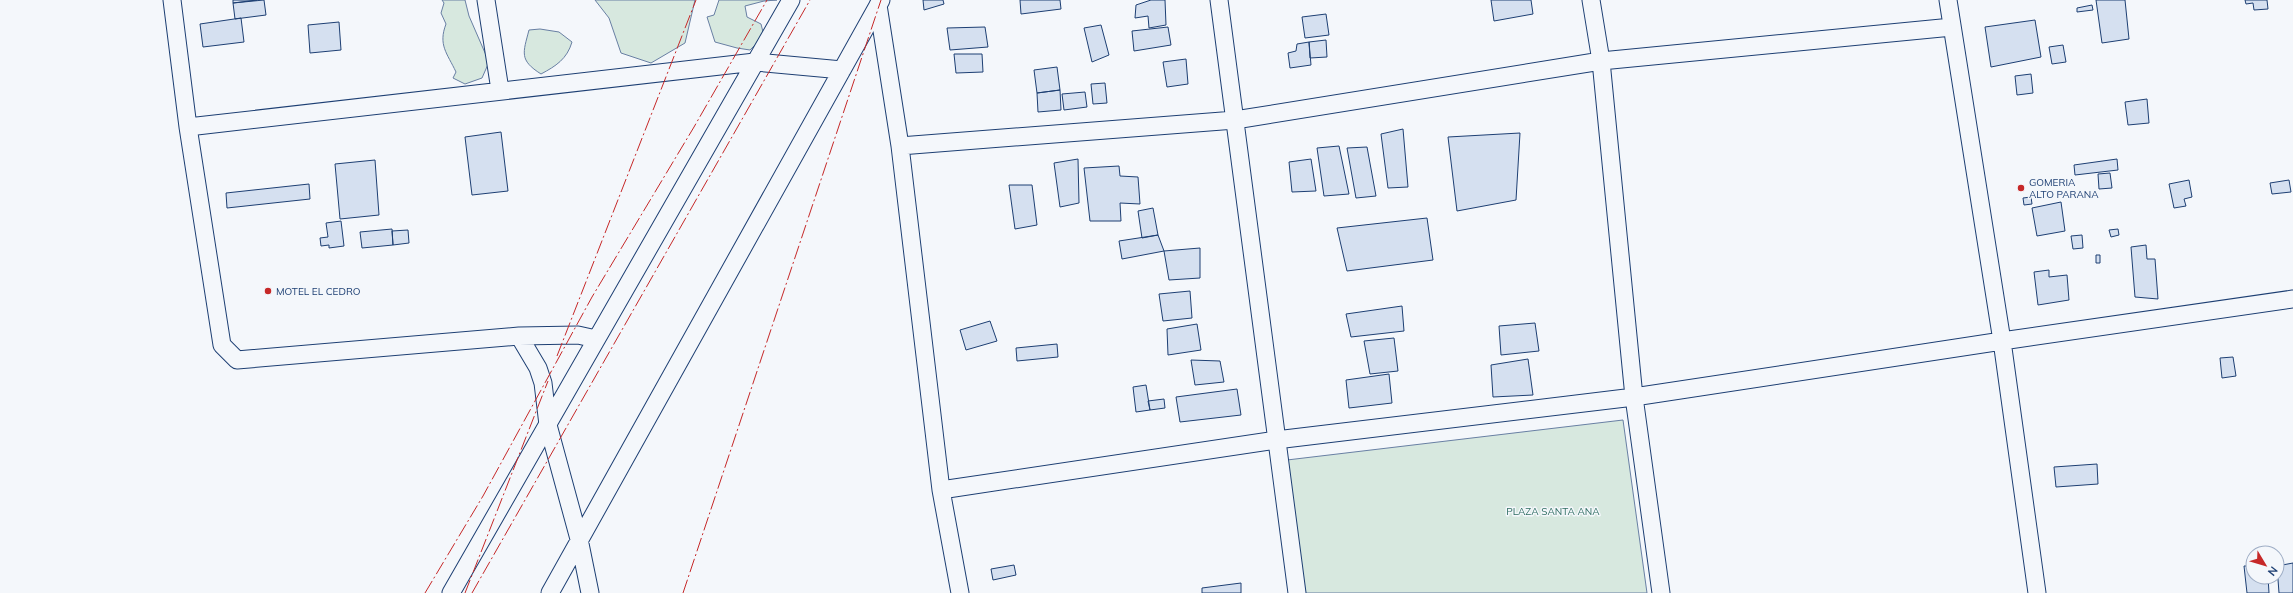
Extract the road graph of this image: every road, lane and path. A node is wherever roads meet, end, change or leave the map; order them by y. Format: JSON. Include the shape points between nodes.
{"nodes":[{"id":1,"x":172,"y":0,"type":"edge"},
{"id":2,"x":486,"y":0,"type":"edge"},
{"id":3,"x":791,"y":0,"type":"edge"},
{"id":4,"x":1219,"y":0,"type":"edge"},
{"id":5,"x":1591,"y":0,"type":"edge"},
{"id":6,"x":1948,"y":0,"type":"edge"},
{"id":7,"x":880,"y":2,"type":"edge"},
{"id":8,"x":1952,"y":27,"type":"junction"},
{"id":9,"x":1601,"y":61,"type":"junction"},
{"id":10,"x":755,"y":62,"type":"junction"},
{"id":11,"x":842,"y":70,"type":"junction"},
{"id":12,"x":500,"y":90,"type":"junction"},
{"id":13,"x":1235,"y":120,"type":"junction"},
{"id":14,"x":188,"y":127,"type":"junction"},
{"id":15,"x":900,"y":146,"type":"junction"},
{"id":16,"x":2293,"y":299,"type":"edge"},
{"id":17,"x":519,"y":336,"type":"junction"},
{"id":18,"x":596,"y":339,"type":"junction"},
{"id":19,"x":2002,"y":341,"type":"junction"},
{"id":20,"x":1634,"y":397,"type":"junction"},
{"id":21,"x":548,"y":425,"type":"junction"},
{"id":22,"x":1276,"y":440,"type":"junction"},
{"id":23,"x":941,"y":490,"type":"junction"},
{"id":24,"x":579,"y":539,"type":"junction"},
{"id":25,"x":451,"y":593,"type":"edge"},
{"id":26,"x":550,"y":593,"type":"edge"},
{"id":27,"x":590,"y":593,"type":"edge"},
{"id":28,"x":960,"y":593,"type":"edge"},
{"id":29,"x":1297,"y":593,"type":"edge"},
{"id":30,"x":1661,"y":593,"type":"edge"},
{"id":31,"x":2037,"y":593,"type":"edge"}],
"edges":[{"from":1,"to":14,"type":"street"},
{"from":2,"to":12,"type":"street"},
{"from":3,"to":10,"type":"street"},
{"from":4,"to":13,"type":"street"},
{"from":5,"to":9,"type":"street"},
{"from":6,"to":8,"type":"street"},
{"from":7,"to":11,"type":"street"},
{"from":7,"to":15,"type":"street"},
{"from":8,"to":9,"type":"street"},
{"from":8,"to":19,"type":"street"},
{"from":9,"to":13,"type":"street"},
{"from":9,"to":20,"type":"street"},
{"from":10,"to":11,"type":"street"},
{"from":10,"to":12,"type":"street"},
{"from":10,"to":18,"type":"street"},
{"from":11,"to":24,"type":"street"},
{"from":12,"to":14,"type":"street"},
{"from":13,"to":15,"type":"street"},
{"from":13,"to":22,"type":"street"},
{"from":14,"to":17,"type":"street","via":[[222,345],[237,360]]},
{"from":15,"to":23,"type":"street"},
{"from":16,"to":19,"type":"street"},
{"from":17,"to":18,"type":"street","via":[[578,335]]},
{"from":17,"to":21,"type":"street","via":[[543,383]]},
{"from":18,"to":21,"type":"street"},
{"from":19,"to":20,"type":"street"},
{"from":19,"to":31,"type":"street"},
{"from":20,"to":22,"type":"street"},
{"from":20,"to":30,"type":"street"},
{"from":21,"to":24,"type":"street"},
{"from":21,"to":25,"type":"street"},
{"from":22,"to":23,"type":"street"},
{"from":22,"to":29,"type":"street"},
{"from":23,"to":28,"type":"street"},
{"from":24,"to":26,"type":"street"},
{"from":24,"to":27,"type":"street"}]}
